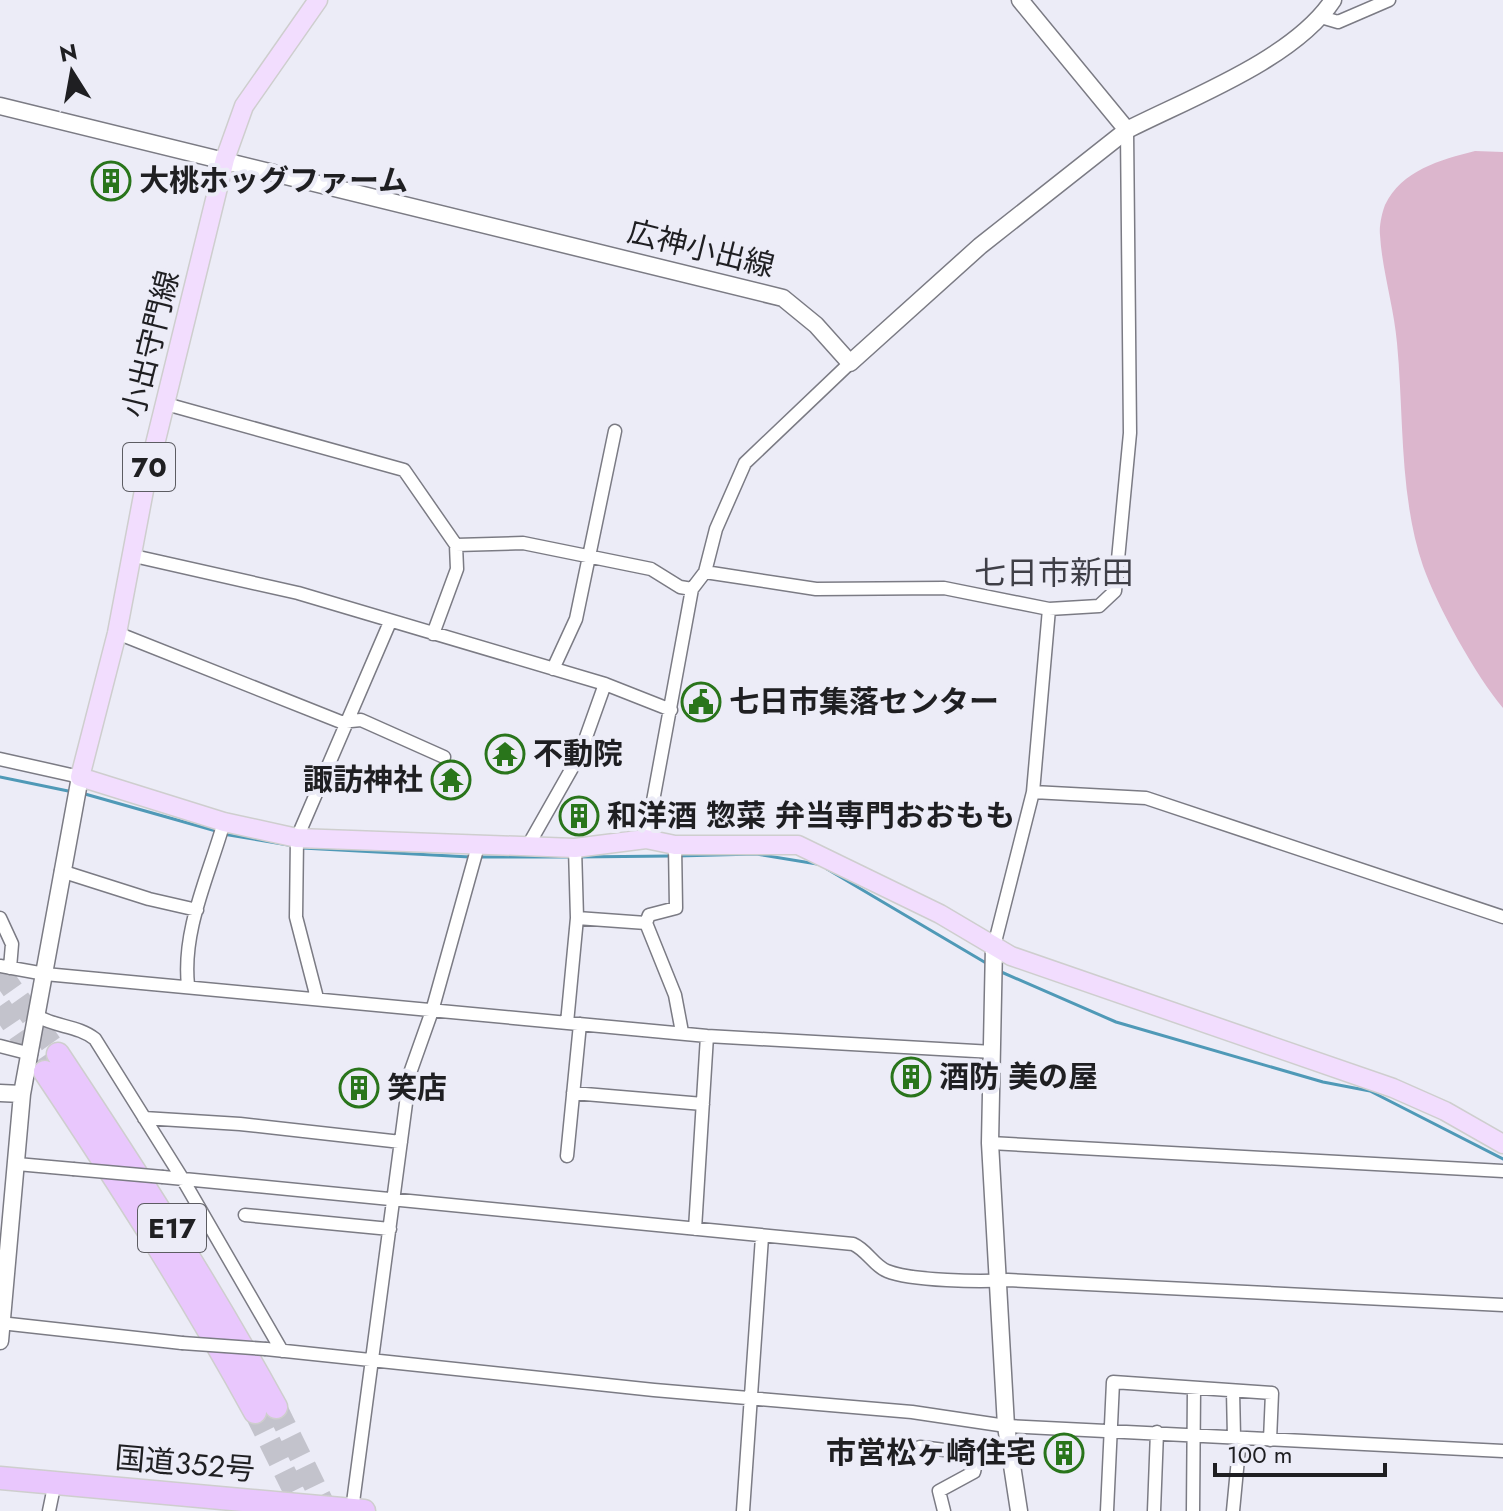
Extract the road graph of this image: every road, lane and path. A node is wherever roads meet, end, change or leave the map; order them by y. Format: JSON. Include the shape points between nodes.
{"nodes":[{"id":1,"x":318,"y":0,"type":"edge"},
{"id":2,"x":1020,"y":0,"type":"edge"},
{"id":3,"x":1333,"y":0,"type":"edge"},
{"id":4,"x":1389,"y":0,"type":"edge"},
{"id":5,"x":1321,"y":17,"type":"junction"},
{"id":6,"x":0,"y":106,"type":"edge"},
{"id":7,"x":1127,"y":130,"type":"junction"},
{"id":8,"x":225,"y":159,"type":"junction"},
{"id":9,"x":850,"y":363,"type":"junction"},
{"id":10,"x":166,"y":404,"type":"junction"},
{"id":11,"x":615,"y":431,"type":"dead end"},
{"id":12,"x":456,"y":545,"type":"junction"},
{"id":13,"x":134,"y":556,"type":"junction"},
{"id":14,"x":591,"y":559,"type":"junction"},
{"id":15,"x":705,"y":572,"type":"junction"},
{"id":16,"x":692,"y":589,"type":"junction"},
{"id":17,"x":1049,"y":609,"type":"junction"},
{"id":18,"x":390,"y":622,"type":"junction"},
{"id":19,"x":117,"y":633,"type":"junction"},
{"id":20,"x":433,"y":634,"type":"junction"},
{"id":21,"x":553,"y":669,"type":"junction"},
{"id":22,"x":605,"y":684,"type":"junction"},
{"id":23,"x":671,"y":710,"type":"junction"},
{"id":24,"x":349,"y":720,"type":"junction"},
{"id":25,"x":444,"y":757,"type":"dead end"},
{"id":26,"x":0,"y":759,"type":"edge"},
{"id":27,"x":80,"y":777,"type":"junction"},
{"id":28,"x":1033,"y":792,"type":"junction"},
{"id":29,"x":224,"y":822,"type":"junction"},
{"id":30,"x":297,"y":838,"type":"junction"},
{"id":31,"x":646,"y":839,"type":"junction"},
{"id":32,"x":529,"y":844,"type":"junction"},
{"id":33,"x":675,"y":845,"type":"junction"},
{"id":34,"x":478,"y":846,"type":"junction"},
{"id":35,"x":575,"y":848,"type":"junction"},
{"id":36,"x":61,"y":871,"type":"junction"},
{"id":37,"x":197,"y":910,"type":"junction"},
{"id":38,"x":1503,"y":917,"type":"edge"},
{"id":39,"x":0,"y":918,"type":"edge"},
{"id":40,"x":577,"y":918,"type":"junction"},
{"id":41,"x":646,"y":923,"type":"junction"},
{"id":42,"x":994,"y":946,"type":"junction"},
{"id":43,"x":5,"y":967,"type":"edge"},
{"id":44,"x":45,"y":974,"type":"junction"},
{"id":45,"x":188,"y":985,"type":"junction"},
{"id":46,"x":317,"y":998,"type":"junction"},
{"id":47,"x":432,"y":1011,"type":"junction"},
{"id":48,"x":39,"y":1017,"type":"junction"},
{"id":49,"x":574,"y":1024,"type":"junction"},
{"id":50,"x":682,"y":1032,"type":"junction"},
{"id":51,"x":707,"y":1036,"type":"junction"},
{"id":52,"x":0,"y":1046,"type":"edge"},
{"id":53,"x":993,"y":1052,"type":"junction"},
{"id":54,"x":31,"y":1054,"type":"junction"},
{"id":55,"x":52,"y":1063,"type":"tunnel mouth"},
{"id":56,"x":0,"y":1093,"type":"edge"},
{"id":57,"x":573,"y":1093,"type":"junction"},
{"id":58,"x":22,"y":1094,"type":"junction"},
{"id":59,"x":703,"y":1104,"type":"junction"},
{"id":60,"x":144,"y":1118,"type":"junction"},
{"id":61,"x":401,"y":1142,"type":"junction"},
{"id":62,"x":990,"y":1143,"type":"junction"},
{"id":63,"x":1503,"y":1144,"type":"edge"},
{"id":64,"x":567,"y":1156,"type":"dead end"},
{"id":65,"x":17,"y":1164,"type":"junction"},
{"id":66,"x":1503,"y":1171,"type":"edge"},
{"id":67,"x":182,"y":1178,"type":"junction"},
{"id":68,"x":395,"y":1200,"type":"junction"},
{"id":69,"x":245,"y":1215,"type":"dead end"},
{"id":70,"x":390,"y":1229,"type":"junction"},
{"id":71,"x":695,"y":1229,"type":"junction"},
{"id":72,"x":762,"y":1237,"type":"junction"},
{"id":73,"x":999,"y":1281,"type":"junction"},
{"id":74,"x":1503,"y":1305,"type":"edge"},
{"id":75,"x":1,"y":1323,"type":"edge"},
{"id":76,"x":0,"y":1341,"type":"edge"},
{"id":77,"x":282,"y":1351,"type":"junction"},
{"id":78,"x":370,"y":1362,"type":"junction"},
{"id":79,"x":1194,"y":1388,"type":"junction"},
{"id":80,"x":1233,"y":1391,"type":"junction"},
{"id":81,"x":750,"y":1399,"type":"junction"},
{"id":82,"x":265,"y":1410,"type":"tunnel mouth"},
{"id":83,"x":1006,"y":1426,"type":"junction"},
{"id":84,"x":1109,"y":1429,"type":"junction"},
{"id":85,"x":1157,"y":1432,"type":"junction"},
{"id":86,"x":1193,"y":1435,"type":"junction"},
{"id":87,"x":1237,"y":1437,"type":"junction"},
{"id":88,"x":1270,"y":1440,"type":"junction"},
{"id":89,"x":1010,"y":1446,"type":"junction"},
{"id":90,"x":920,"y":1447,"type":"dead end"},
{"id":91,"x":1503,"y":1451,"type":"edge"},
{"id":92,"x":978,"y":1454,"type":"junction"},
{"id":93,"x":0,"y":1478,"type":"edge"},
{"id":94,"x":55,"y":1482,"type":"junction"},
{"id":95,"x":299,"y":1508,"type":"edge"},
{"id":96,"x":358,"y":1510,"type":"edge"},
{"id":97,"x":49,"y":1511,"type":"edge"},
{"id":98,"x":743,"y":1511,"type":"edge"},
{"id":99,"x":944,"y":1511,"type":"edge"},
{"id":100,"x":1019,"y":1511,"type":"edge"},
{"id":101,"x":1107,"y":1511,"type":"edge"},
{"id":102,"x":1154,"y":1511,"type":"edge"},
{"id":103,"x":1193,"y":1511,"type":"edge"},
{"id":104,"x":1233,"y":1511,"type":"edge"}],
"edges":[{"from":1,"to":8,"type":"main road","number":"70","via":[[250,96]]},
{"from":2,"to":7,"type":"main road"},
{"from":3,"to":5,"type":"main road"},
{"from":4,"to":5,"type":"street","via":[[1338,22]]},
{"from":5,"to":7,"type":"main road","via":[[1282,50]]},
{"from":6,"to":8,"type":"main road","name":"広神小出線"},
{"from":7,"to":9,"type":"main road","via":[[980,246]]},
{"from":7,"to":17,"type":"street","via":[[1130,433],[1120,569],[1115,591],[1099,606]]},
{"from":8,"to":9,"type":"main road","name":"広神小出線","via":[[783,298]]},
{"from":8,"to":10,"type":"main road","name":"小出守門線","number":"70"},
{"from":9,"to":15,"type":"street","via":[[745,463],[716,529]]},
{"from":10,"to":12,"type":"street","via":[[404,470]]},
{"from":10,"to":13,"type":"main road","name":"小出守門線","number":"70"},
{"from":11,"to":14,"type":"street"},
{"from":12,"to":14,"type":"street","via":[[523,543]]},
{"from":12,"to":20,"type":"street","via":[[457,569]]},
{"from":13,"to":18,"type":"street","via":[[298,593]]},
{"from":13,"to":19,"type":"main road","name":"小出守門線","number":"70"},
{"from":14,"to":16,"type":"street","via":[[651,569]]},
{"from":14,"to":21,"type":"street","via":[[576,619]]},
{"from":15,"to":16,"type":"street"},
{"from":15,"to":17,"type":"street","via":[[816,589],[944,588]]},
{"from":16,"to":23,"type":"street"},
{"from":17,"to":28,"type":"street"},
{"from":18,"to":20,"type":"street"},
{"from":18,"to":24,"type":"street"},
{"from":19,"to":24,"type":"street","via":[[341,722]]},
{"from":19,"to":27,"type":"main road","name":"小出守門線","number":"70"},
{"from":20,"to":21,"type":"street"},
{"from":21,"to":22,"type":"street"},
{"from":22,"to":23,"type":"street"},
{"from":22,"to":32,"type":"street","via":[[580,754]]},
{"from":23,"to":31,"type":"street"},
{"from":24,"to":25,"type":"street","via":[[361,720]]},
{"from":24,"to":30,"type":"street"},
{"from":26,"to":27,"type":"street"},
{"from":27,"to":29,"type":"main road"},
{"from":27,"to":36,"type":"main road"},
{"from":28,"to":38,"type":"street","via":[[1146,798]]},
{"from":28,"to":42,"type":"street"},
{"from":29,"to":30,"type":"main road"},
{"from":29,"to":37,"type":"street"},
{"from":30,"to":34,"type":"main road"},
{"from":30,"to":46,"type":"street","via":[[296,917]]},
{"from":31,"to":33,"type":"main road"},
{"from":31,"to":35,"type":"main road"},
{"from":32,"to":34,"type":"main road"},
{"from":32,"to":35,"type":"main road"},
{"from":33,"to":41,"type":"street","via":[[676,908],[649,915]]},
{"from":33,"to":42,"type":"main road","via":[[798,845]]},
{"from":34,"to":47,"type":"street"},
{"from":35,"to":40,"type":"street"},
{"from":36,"to":37,"type":"street"},
{"from":36,"to":44,"type":"main road"},
{"from":37,"to":45,"type":"street","via":[[185,958]]},
{"from":39,"to":43,"type":"street","via":[[12,944]]},
{"from":40,"to":41,"type":"street"},
{"from":40,"to":49,"type":"street"},
{"from":41,"to":50,"type":"street","via":[[675,995]]},
{"from":42,"to":53,"type":"main road"},
{"from":42,"to":63,"type":"main road","via":[[1393,1088]]},
{"from":43,"to":44,"type":"street"},
{"from":44,"to":45,"type":"street"},
{"from":44,"to":48,"type":"main road"},
{"from":45,"to":46,"type":"street"},
{"from":46,"to":47,"type":"street"},
{"from":47,"to":49,"type":"street"},
{"from":47,"to":61,"type":"street","via":[[410,1073]]},
{"from":48,"to":54,"type":"main road"},
{"from":48,"to":60,"type":"street","via":[[95,1039]]},
{"from":49,"to":50,"type":"street"},
{"from":49,"to":57,"type":"street"},
{"from":50,"to":51,"type":"street"},
{"from":51,"to":53,"type":"street"},
{"from":51,"to":59,"type":"street"},
{"from":52,"to":54,"type":"street"},
{"from":53,"to":62,"type":"main road"},
{"from":54,"to":58,"type":"main road"},
{"from":55,"to":82,"type":"highway","number":"E17","via":[[164,1215]]},
{"from":56,"to":58,"type":"main road"},
{"from":57,"to":59,"type":"street"},
{"from":57,"to":64,"type":"street"},
{"from":58,"to":65,"type":"main road"},
{"from":59,"to":71,"type":"street"},
{"from":60,"to":61,"type":"street"},
{"from":60,"to":67,"type":"street"},
{"from":61,"to":68,"type":"street"},
{"from":62,"to":66,"type":"street"},
{"from":62,"to":73,"type":"main road"},
{"from":65,"to":67,"type":"street","bridge":true},
{"from":65,"to":75,"type":"main road"},
{"from":67,"to":68,"type":"street"},
{"from":67,"to":77,"type":"street"},
{"from":68,"to":70,"type":"street"},
{"from":68,"to":71,"type":"street"},
{"from":69,"to":70,"type":"street"},
{"from":70,"to":78,"type":"street"},
{"from":71,"to":72,"type":"street"},
{"from":72,"to":73,"type":"street","via":[[853,1244],[888,1272]]},
{"from":72,"to":81,"type":"street"},
{"from":73,"to":74,"type":"street"},
{"from":73,"to":83,"type":"main road"},
{"from":75,"to":76,"type":"main road"},
{"from":75,"to":77,"type":"street","bridge":true},
{"from":77,"to":78,"type":"street"},
{"from":78,"to":81,"type":"street"},
{"from":78,"to":96,"type":"street"},
{"from":79,"to":80,"type":"street"},
{"from":79,"to":84,"type":"street","via":[[1113,1382]]},
{"from":79,"to":86,"type":"street"},
{"from":80,"to":87,"type":"street"},
{"from":80,"to":88,"type":"street","via":[[1272,1393]]},
{"from":81,"to":83,"type":"street","via":[[912,1412]]},
{"from":81,"to":98,"type":"street"},
{"from":83,"to":84,"type":"street"},
{"from":83,"to":89,"type":"main road"},
{"from":84,"to":85,"type":"street"},
{"from":84,"to":101,"type":"street"},
{"from":85,"to":86,"type":"street"},
{"from":85,"to":102,"type":"street"},
{"from":86,"to":87,"type":"street"},
{"from":86,"to":103,"type":"street"},
{"from":87,"to":88,"type":"street"},
{"from":87,"to":104,"type":"street"},
{"from":88,"to":91,"type":"street"},
{"from":89,"to":92,"type":"street"},
{"from":89,"to":100,"type":"main road"},
{"from":90,"to":92,"type":"street"},
{"from":92,"to":99,"type":"street","via":[[974,1472],[939,1491]]},
{"from":93,"to":94,"type":"highway","name":"国道352号"},
{"from":94,"to":95,"type":"highway","name":"国道352号"},
{"from":94,"to":97,"type":"street"},
{"from":95,"to":96,"type":"highway","name":"国道352号"}]}
